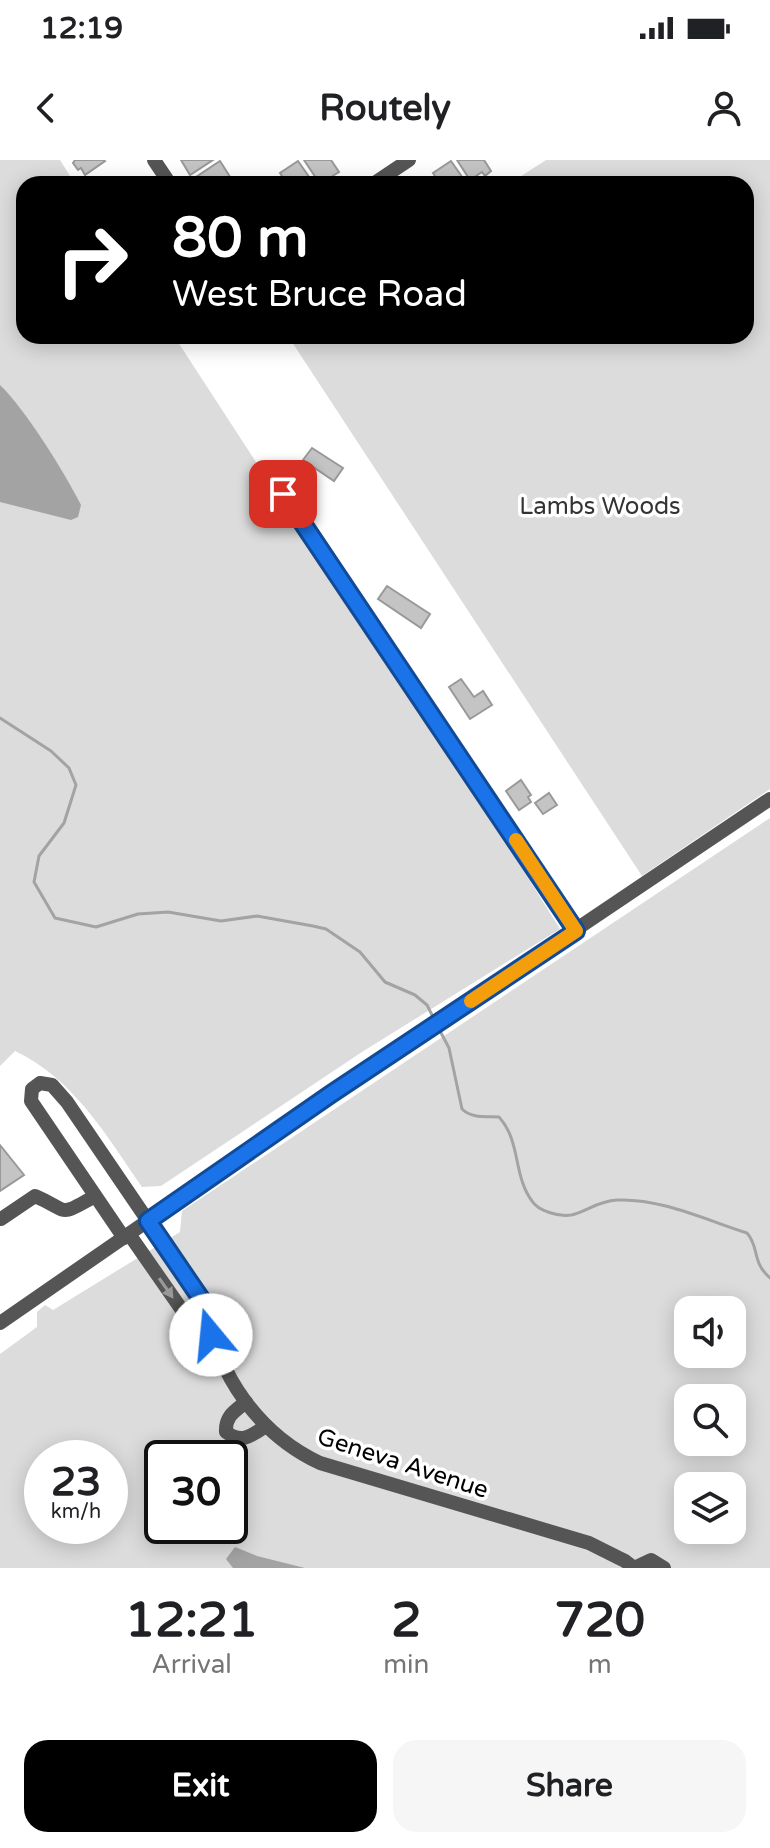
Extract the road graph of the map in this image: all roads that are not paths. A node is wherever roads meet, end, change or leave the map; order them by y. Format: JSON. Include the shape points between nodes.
{"nodes":[{"id":1,"x":408,"y":160,"type":"edge"},
{"id":2,"x":385,"y":176,"type":"edge"},
{"id":3,"x":283,"y":494,"type":"dead end"},
{"id":4,"x":770,"y":799,"type":"edge"},
{"id":5,"x":576,"y":931,"type":"junction"},
{"id":6,"x":82,"y":1123,"type":"junction"},
{"id":7,"x":58,"y":1140,"type":"junction"},
{"id":8,"x":95,"y":1196,"type":"junction"},
{"id":9,"x":1,"y":1219,"type":"edge"},
{"id":10,"x":148,"y":1221,"type":"junction"},
{"id":11,"x":126,"y":1236,"type":"junction"},
{"id":12,"x":0,"y":1323,"type":"edge"},
{"id":13,"x":211,"y":1335,"type":"junction"},
{"id":14,"x":246,"y":1402,"type":"junction"},
{"id":15,"x":266,"y":1426,"type":"junction"},
{"id":16,"x":634,"y":1568,"type":"edge"},
{"id":17,"x":664,"y":1568,"type":"edge"}],
"edges":[{"from":1,"to":2,"type":"street"},
{"from":3,"to":5,"type":"street"},
{"from":4,"to":5,"type":"street"},
{"from":5,"to":10,"type":"street"},
{"from":6,"to":7,"type":"street"},
{"from":6,"to":7,"type":"street","name":"Geneva Avenue","via":[[52,1085],[40,1083],[32,1089],[31,1101]]},
{"from":6,"to":10,"type":"street","name":"Geneva Avenue"},
{"from":7,"to":8,"type":"street","name":"Geneva Avenue"},
{"from":8,"to":9,"type":"street","via":[[68,1211],[35,1196]]},
{"from":8,"to":11,"type":"street","name":"Geneva Avenue"},
{"from":10,"to":11,"type":"street"},
{"from":10,"to":13,"type":"street","name":"Geneva Avenue","via":[[208,1309]]},
{"from":11,"to":12,"type":"street"},
{"from":11,"to":13,"type":"street","name":"Geneva Avenue","one_way":true,"via":[[191,1323]]},
{"from":13,"to":14,"type":"street","name":"Geneva Avenue"},
{"from":14,"to":15,"type":"street","name":"Geneva Avenue"},
{"from":14,"to":15,"type":"street","via":[[230,1414],[226,1432],[246,1439]]},
{"from":15,"to":16,"type":"street","name":"Geneva Avenue","via":[[320,1463],[589,1543]]},
{"from":16,"to":17,"type":"street","via":[[651,1560]]}]}
